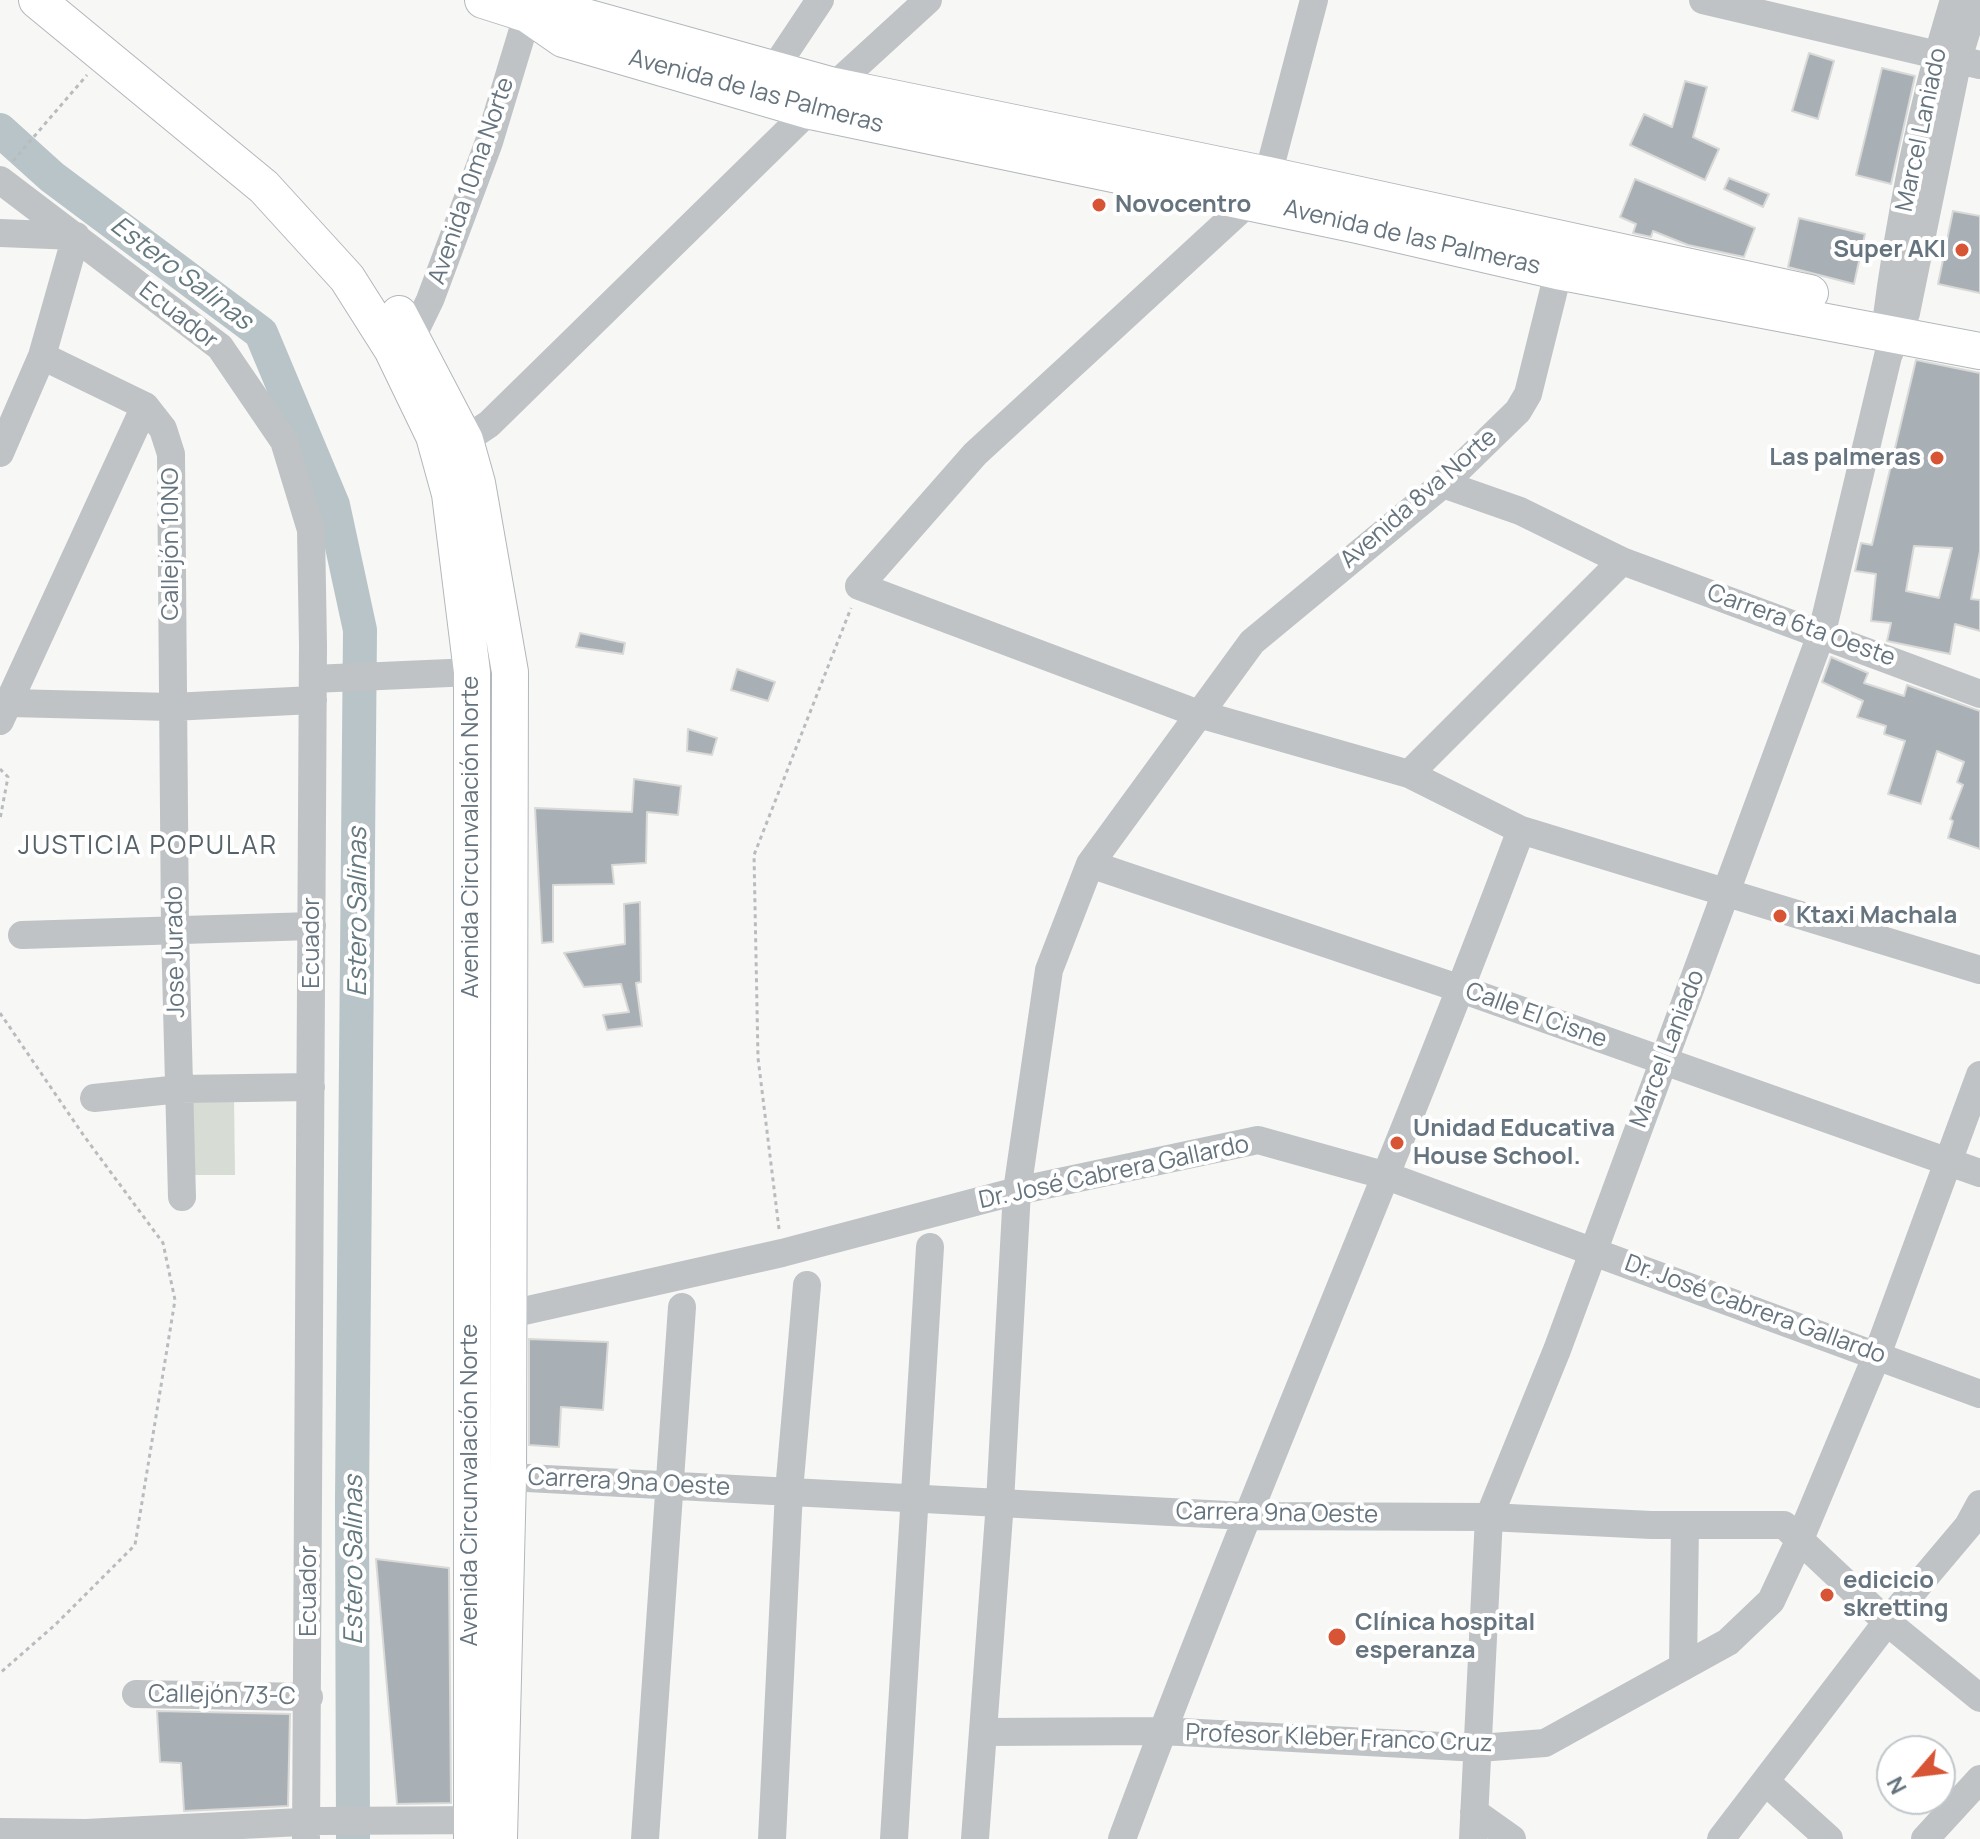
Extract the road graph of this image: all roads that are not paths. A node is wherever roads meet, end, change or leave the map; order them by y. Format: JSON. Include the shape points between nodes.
{"nodes":[{"id":1,"x":37,"y":0,"type":"edge"},
{"id":2,"x":73,"y":0,"type":"edge"},
{"id":3,"x":483,"y":0,"type":"edge"},
{"id":4,"x":820,"y":0,"type":"edge"},
{"id":5,"x":928,"y":0,"type":"edge"},
{"id":6,"x":1314,"y":0,"type":"edge"},
{"id":7,"x":1703,"y":0,"type":"edge"},
{"id":8,"x":1954,"y":0,"type":"edge"},
{"id":9,"x":1976,"y":0,"type":"edge"},
{"id":10,"x":529,"y":7,"type":"edge"},
{"id":11,"x":1958,"y":60,"type":"edge"},
{"id":12,"x":774,"y":69,"type":"junction"},
{"id":13,"x":822,"y":99,"type":"junction"},
{"id":14,"x":184,"y":104,"type":"junction"},
{"id":15,"x":3,"y":175,"type":"edge"},
{"id":16,"x":1259,"y":189,"type":"junction"},
{"id":17,"x":0,"y":233,"type":"edge"},
{"id":18,"x":76,"y":236,"type":"junction"},
{"id":19,"x":1562,"y":256,"type":"junction"},
{"id":20,"x":1980,"y":328,"type":"edge"},
{"id":21,"x":1893,"y":329,"type":"junction"},
{"id":22,"x":402,"y":342,"type":"junction"},
{"id":23,"x":1980,"y":351,"type":"edge"},
{"id":24,"x":42,"y":356,"type":"junction"},
{"id":25,"x":10,"y":402,"type":"edge"},
{"id":26,"x":145,"y":406,"type":"junction"},
{"id":27,"x":465,"y":440,"type":"junction"},
{"id":28,"x":0,"y":453,"type":"edge"},
{"id":29,"x":1443,"y":484,"type":"junction"},
{"id":30,"x":1622,"y":561,"type":"junction"},
{"id":31,"x":1822,"y":632,"type":"junction"},
{"id":32,"x":472,"y":672,"type":"junction"},
{"id":33,"x":318,"y":686,"type":"junction"},
{"id":34,"x":1980,"y":694,"type":"edge"},
{"id":35,"x":172,"y":707,"type":"junction"},
{"id":36,"x":5,"y":712,"type":"edge"},
{"id":37,"x":1199,"y":714,"type":"junction"},
{"id":38,"x":1409,"y":774,"type":"junction"},
{"id":39,"x":1521,"y":830,"type":"junction"},
{"id":40,"x":1090,"y":864,"type":"junction"},
{"id":41,"x":1726,"y":891,"type":"junction"},
{"id":42,"x":312,"y":926,"type":"junction"},
{"id":43,"x":175,"y":932,"type":"junction"},
{"id":44,"x":22,"y":935,"type":"dead end"},
{"id":45,"x":1980,"y":970,"type":"edge"},
{"id":46,"x":1461,"y":989,"type":"junction"},
{"id":47,"x":1662,"y":1062,"type":"junction"},
{"id":48,"x":1980,"y":1075,"type":"edge"},
{"id":49,"x":311,"y":1087,"type":"junction"},
{"id":50,"x":180,"y":1089,"type":"junction"},
{"id":51,"x":94,"y":1098,"type":"dead end"},
{"id":52,"x":1950,"y":1162,"type":"junction"},
{"id":53,"x":1980,"y":1173,"type":"edge"},
{"id":54,"x":1387,"y":1176,"type":"junction"},
{"id":55,"x":1017,"y":1191,"type":"junction"},
{"id":56,"x":182,"y":1197,"type":"dead end"},
{"id":57,"x":930,"y":1247,"type":"dead end"},
{"id":58,"x":1594,"y":1250,"type":"junction"},
{"id":59,"x":470,"y":1263,"type":"junction"},
{"id":60,"x":507,"y":1265,"type":"junction"},
{"id":61,"x":807,"y":1285,"type":"dead end"},
{"id":62,"x":682,"y":1307,"type":"dead end"},
{"id":63,"x":506,"y":1315,"type":"junction"},
{"id":64,"x":1877,"y":1355,"type":"junction"},
{"id":65,"x":1980,"y":1394,"type":"edge"},
{"id":66,"x":508,"y":1477,"type":"junction"},
{"id":67,"x":669,"y":1485,"type":"junction"},
{"id":68,"x":789,"y":1491,"type":"junction"},
{"id":69,"x":915,"y":1498,"type":"junction"},
{"id":70,"x":1000,"y":1502,"type":"junction"},
{"id":71,"x":1980,"y":1504,"type":"edge"},
{"id":72,"x":1246,"y":1516,"type":"junction"},
{"id":73,"x":1489,"y":1517,"type":"junction"},
{"id":74,"x":1685,"y":1525,"type":"junction"},
{"id":75,"x":1800,"y":1539,"type":"junction"},
{"id":76,"x":1887,"y":1622,"type":"junction"},
{"id":77,"x":1683,"y":1667,"type":"junction"},
{"id":78,"x":136,"y":1694,"type":"dead end"},
{"id":79,"x":309,"y":1697,"type":"junction"},
{"id":80,"x":1980,"y":1698,"type":"edge"},
{"id":81,"x":1162,"y":1731,"type":"junction"},
{"id":82,"x":985,"y":1732,"type":"junction"},
{"id":83,"x":1479,"y":1748,"type":"junction"},
{"id":84,"x":1980,"y":1779,"type":"edge"},
{"id":85,"x":1766,"y":1782,"type":"junction"},
{"id":86,"x":1473,"y":1826,"type":"edge"},
{"id":87,"x":311,"y":1827,"type":"edge"},
{"id":88,"x":485,"y":1830,"type":"edge"},
{"id":89,"x":0,"y":1832,"type":"edge"},
{"id":90,"x":86,"y":1836,"type":"edge"},
{"id":91,"x":645,"y":1839,"type":"edge"},
{"id":92,"x":772,"y":1839,"type":"edge"},
{"id":93,"x":894,"y":1839,"type":"edge"},
{"id":94,"x":975,"y":1839,"type":"edge"},
{"id":95,"x":1122,"y":1839,"type":"edge"},
{"id":96,"x":1512,"y":1839,"type":"edge"},
{"id":97,"x":1721,"y":1839,"type":"edge"},
{"id":98,"x":1829,"y":1839,"type":"edge"},
{"id":99,"x":1925,"y":1839,"type":"edge"}],
"edges":[{"from":1,"to":14,"type":"main road","name":"Avenida Circunvalación Norte","via":[[105,54]]},
{"from":2,"to":14,"type":"main road","name":"Avenida Circunvalación Norte"},
{"from":3,"to":10,"type":"main road","name":"Avenida de las Palmeras"},
{"from":4,"to":12,"type":"street"},
{"from":5,"to":13,"type":"street"},
{"from":6,"to":16,"type":"street"},
{"from":7,"to":11,"type":"street"},
{"from":8,"to":11,"type":"street","name":"Marcel Laniado"},
{"from":9,"to":11,"type":"street","name":"Marcel Laniado"},
{"from":10,"to":12,"type":"main road","name":"Avenida de las Palmeras","via":[[571,13]]},
{"from":10,"to":13,"type":"main road","name":"Avenida de las Palmeras","via":[[563,39]]},
{"from":10,"to":22,"type":"street","name":"Avenida 10ma Norte","via":[[489,142],[430,300]]},
{"from":11,"to":21,"type":"street","name":"Marcel Laniado"},
{"from":12,"to":13,"type":"main road","name":"Avenida de las Palmeras"},
{"from":13,"to":16,"type":"main road","name":"Avenida de las Palmeras"},
{"from":13,"to":27,"type":"street","via":[[489,424]]},
{"from":14,"to":22,"type":"main road","name":"Avenida Circunvalación Norte","via":[[275,164],[360,256]]},
{"from":15,"to":18,"type":"street","name":"Ecuador"},
{"from":16,"to":19,"type":"main road","name":"Avenida de las Palmeras"},
{"from":16,"to":37,"type":"street","via":[[975,454],[859,586]]},
{"from":17,"to":18,"type":"street"},
{"from":18,"to":24,"type":"street"},
{"from":18,"to":33,"type":"street","name":"Ecuador","via":[[220,347],[284,441],[311,530]]},
{"from":19,"to":21,"type":"main road","name":"Avenida de las Palmeras"},
{"from":19,"to":29,"type":"street","name":"Avenida 8va Norte","via":[[1528,394],[1518,411]]},
{"from":20,"to":21,"type":"main road","name":"Avenida de las Palmeras"},
{"from":21,"to":23,"type":"main road","name":"Avenida de las Palmeras"},
{"from":21,"to":31,"type":"street","name":"Marcel Laniado"},
{"from":22,"to":27,"type":"main road","name":"Avenida Circunvalación Norte"},
{"from":22,"to":32,"type":"main road","name":"Avenida Circunvalación Norte","via":[[450,494]]},
{"from":24,"to":25,"type":"street"},
{"from":24,"to":26,"type":"street"},
{"from":25,"to":28,"type":"street"},
{"from":26,"to":35,"type":"street","name":"Callejón 10NO","via":[[163,429],[171,454]]},
{"from":26,"to":36,"type":"street"},
{"from":27,"to":60,"type":"main road","name":"Avenida Circunvalación Norte","via":[[510,672]]},
{"from":29,"to":30,"type":"street","name":"Carrera 6ta Oeste","via":[[1520,511]]},
{"from":29,"to":37,"type":"street","name":"Avenida 8va Norte","via":[[1252,642]]},
{"from":30,"to":31,"type":"street","name":"Carrera 6ta Oeste"},
{"from":30,"to":38,"type":"street"},
{"from":31,"to":34,"type":"street","name":"Carrera 6ta Oeste"},
{"from":31,"to":41,"type":"street","name":"Marcel Laniado"},
{"from":32,"to":33,"type":"street"},
{"from":32,"to":59,"type":"main road","name":"Avenida Circunvalación Norte"},
{"from":33,"to":35,"type":"street"},
{"from":33,"to":42,"type":"street","name":"Ecuador"},
{"from":35,"to":36,"type":"street"},
{"from":35,"to":43,"type":"street","name":"Jose Jurado"},
{"from":37,"to":38,"type":"street"},
{"from":37,"to":40,"type":"street","name":"Avenida 8va Norte"},
{"from":38,"to":39,"type":"street"},
{"from":39,"to":41,"type":"street"},
{"from":39,"to":46,"type":"street"},
{"from":40,"to":46,"type":"street","name":"Calle El Cisne"},
{"from":40,"to":55,"type":"street","name":"Avenida 8va Norte","via":[[1049,970]]},
{"from":41,"to":45,"type":"street"},
{"from":41,"to":47,"type":"street","name":"Marcel Laniado"},
{"from":42,"to":43,"type":"street"},
{"from":42,"to":49,"type":"street","name":"Ecuador"},
{"from":43,"to":44,"type":"street"},
{"from":43,"to":50,"type":"street","name":"Jose Jurado"},
{"from":46,"to":47,"type":"street","name":"Calle El Cisne"},
{"from":46,"to":54,"type":"street"},
{"from":47,"to":52,"type":"street","name":"Calle El Cisne"},
{"from":47,"to":58,"type":"street","name":"Marcel Laniado"},
{"from":48,"to":52,"type":"street","name":"Profesor Kleber Franco Cruz"},
{"from":49,"to":50,"type":"street"},
{"from":49,"to":79,"type":"street","name":"Ecuador"},
{"from":50,"to":51,"type":"street"},
{"from":50,"to":56,"type":"street","name":"Jose Jurado"},
{"from":52,"to":53,"type":"street","name":"Calle El Cisne"},
{"from":52,"to":64,"type":"street","name":"Profesor Kleber Franco Cruz"},
{"from":54,"to":55,"type":"street","name":"Dr. José Cabrera Gallardo","via":[[1258,1140]]},
{"from":54,"to":58,"type":"street","name":"Dr. José Cabrera Gallardo"},
{"from":54,"to":72,"type":"street"},
{"from":55,"to":63,"type":"street","name":"Dr. José Cabrera Gallardo","via":[[782,1253]]},
{"from":55,"to":70,"type":"street","name":"Avenida 8va Norte"},
{"from":57,"to":69,"type":"street"},
{"from":58,"to":64,"type":"street","name":"Dr. José Cabrera Gallardo"},
{"from":58,"to":73,"type":"street","name":"Marcel Laniado"},
{"from":59,"to":60,"type":"main road"},
{"from":59,"to":88,"type":"main road","name":"Avenida Circunvalación Norte"},
{"from":60,"to":63,"type":"main road","name":"Avenida Circunvalación Norte"},
{"from":61,"to":68,"type":"street"},
{"from":62,"to":67,"type":"street"},
{"from":63,"to":66,"type":"main road","name":"Avenida Circunvalación Norte"},
{"from":64,"to":65,"type":"street","name":"Dr. José Cabrera Gallardo"},
{"from":64,"to":75,"type":"street","name":"Profesor Kleber Franco Cruz"},
{"from":66,"to":67,"type":"street","name":"Carrera 9na Oeste"},
{"from":66,"to":88,"type":"main road","name":"Avenida Circunvalación Norte"},
{"from":67,"to":68,"type":"street","name":"Carrera 9na Oeste"},
{"from":67,"to":91,"type":"street"},
{"from":68,"to":69,"type":"street","name":"Carrera 9na Oeste"},
{"from":68,"to":92,"type":"street"},
{"from":69,"to":70,"type":"street","name":"Carrera 9na Oeste"},
{"from":69,"to":93,"type":"street"},
{"from":70,"to":72,"type":"street","name":"Carrera 9na Oeste"},
{"from":70,"to":82,"type":"street","name":"Avenida 8va Norte"},
{"from":71,"to":76,"type":"street","via":[[1968,1526]]},
{"from":72,"to":73,"type":"street","name":"Carrera 9na Oeste"},
{"from":72,"to":81,"type":"street"},
{"from":73,"to":74,"type":"street","name":"Carrera 9na Oeste"},
{"from":73,"to":83,"type":"street","name":"Marcel Laniado"},
{"from":74,"to":75,"type":"street","name":"Carrera 9na Oeste","via":[[1784,1525]]},
{"from":74,"to":77,"type":"street"},
{"from":75,"to":76,"type":"street","name":"Carrera 9na Oeste"},
{"from":75,"to":77,"type":"street","name":"Profesor Kleber Franco Cruz","via":[[1771,1601],[1728,1642]]},
{"from":76,"to":80,"type":"street","name":"Carrera 9na Oeste"},
{"from":76,"to":85,"type":"street"},
{"from":77,"to":83,"type":"street","name":"Profesor Kleber Franco Cruz","via":[[1545,1743]]},
{"from":78,"to":79,"type":"street","name":"Callejón 73-C"},
{"from":79,"to":87,"type":"street","name":"Ecuador"},
{"from":81,"to":82,"type":"street","name":"Profesor Kleber Franco Cruz"},
{"from":81,"to":83,"type":"street","name":"Profesor Kleber Franco Cruz"},
{"from":81,"to":95,"type":"street"},
{"from":82,"to":94,"type":"street","name":"Avenida 8va Norte"},
{"from":83,"to":86,"type":"street","name":"Marcel Laniado"},
{"from":84,"to":99,"type":"street"},
{"from":85,"to":97,"type":"street"},
{"from":85,"to":98,"type":"street"},
{"from":86,"to":96,"type":"street"},
{"from":87,"to":88,"type":"street","via":[[406,1820]]},
{"from":87,"to":90,"type":"street"},
{"from":89,"to":90,"type":"street"}]}
